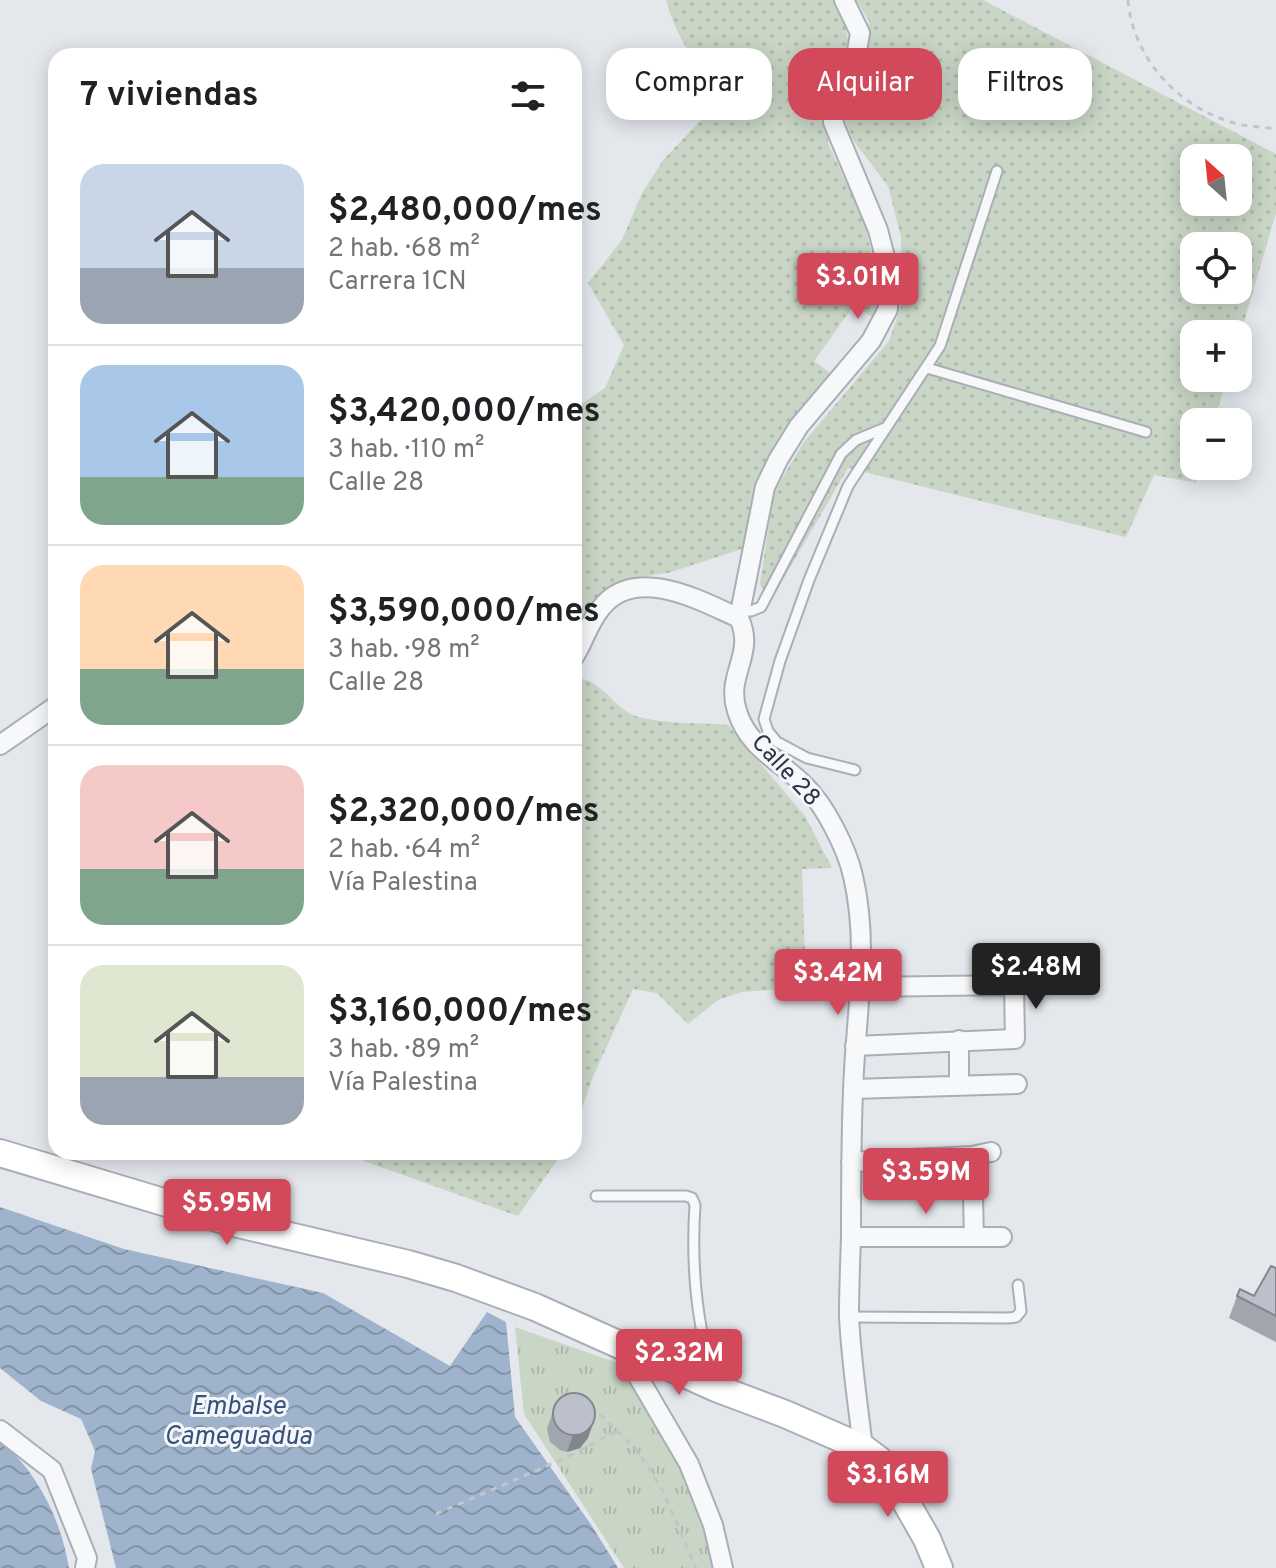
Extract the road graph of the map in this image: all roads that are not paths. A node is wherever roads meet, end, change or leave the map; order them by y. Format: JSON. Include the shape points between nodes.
{"nodes":[{"id":1,"x":844,"y":0,"type":"edge"},
{"id":2,"x":997,"y":171,"type":"dead end"},
{"id":3,"x":927,"y":368,"type":"junction"},
{"id":4,"x":886,"y":428,"type":"junction"},
{"id":5,"x":1146,"y":432,"type":"dead end"},
{"id":6,"x":740,"y":614,"type":"junction"},
{"id":7,"x":582,"y":643,"type":"edge"},
{"id":8,"x":48,"y":712,"type":"edge"},
{"id":9,"x":0,"y":745,"type":"edge"},
{"id":10,"x":855,"y":770,"type":"dead end"},
{"id":11,"x":862,"y":987,"type":"junction"},
{"id":12,"x":959,"y":1040,"type":"junction"},
{"id":13,"x":855,"y":1046,"type":"junction"},
{"id":14,"x":1017,"y":1084,"type":"dead end"},
{"id":15,"x":959,"y":1085,"type":"junction"},
{"id":16,"x":853,"y":1089,"type":"junction"},
{"id":17,"x":991,"y":1152,"type":"dead end"},
{"id":18,"x":0,"y":1153,"type":"edge"},
{"id":19,"x":972,"y":1156,"type":"junction"},
{"id":20,"x":851,"y":1162,"type":"junction"},
{"id":21,"x":596,"y":1196,"type":"dead end"},
{"id":22,"x":851,"y":1237,"type":"junction"},
{"id":23,"x":974,"y":1237,"type":"junction"},
{"id":24,"x":1002,"y":1237,"type":"dead end"},
{"id":25,"x":1018,"y":1285,"type":"dead end"},
{"id":26,"x":849,"y":1317,"type":"junction"},
{"id":27,"x":619,"y":1344,"type":"junction"},
{"id":28,"x":716,"y":1388,"type":"junction"},
{"id":29,"x":0,"y":1430,"type":"edge"},
{"id":30,"x":863,"y":1448,"type":"junction"},
{"id":31,"x":85,"y":1568,"type":"edge"},
{"id":32,"x":723,"y":1568,"type":"edge"},
{"id":33,"x":939,"y":1568,"type":"edge"}],
"edges":[{"from":1,"to":6,"type":"street","name":"Calle 28","via":[[860,33],[833,122],[878,230],[888,269],[888,309],[871,341],[799,426],[778,460],[765,487]]},
{"from":2,"to":3,"type":"lane","via":[[940,346]]},
{"from":3,"to":4,"type":"lane"},
{"from":3,"to":5,"type":"lane"},
{"from":4,"to":6,"type":"lane","via":[[856,440],[841,454],[761,607]]},
{"from":4,"to":10,"type":"lane","via":[[848,486],[809,580],[764,719],[777,742],[807,758]]},
{"from":6,"to":7,"type":"street","via":[[660,588],[624,591],[602,607]]},
{"from":6,"to":11,"type":"street","name":"Calle 28","via":[[746,645],[735,677],[737,710],[767,756],[806,786],[846,851],[854,877]]},
{"from":8,"to":9,"type":"street"},
{"from":11,"to":12,"type":"street","via":[[1014,985],[1015,1039]]},
{"from":11,"to":13,"type":"street","name":"Calle 28"},
{"from":12,"to":13,"type":"street"},
{"from":12,"to":15,"type":"street"},
{"from":13,"to":16,"type":"street","name":"Calle 28"},
{"from":14,"to":15,"type":"street"},
{"from":15,"to":16,"type":"street"},
{"from":16,"to":20,"type":"street","name":"Calle 28"},
{"from":17,"to":19,"type":"street"},
{"from":18,"to":27,"type":"main road","via":[[230,1222],[408,1264],[535,1307]]},
{"from":19,"to":20,"type":"street"},
{"from":19,"to":23,"type":"street"},
{"from":20,"to":22,"type":"street","name":"Calle 28"},
{"from":21,"to":28,"type":"lane","via":[[692,1198],[698,1322]]},
{"from":22,"to":23,"type":"street"},
{"from":22,"to":26,"type":"street","name":"Calle 28"},
{"from":23,"to":24,"type":"street"},
{"from":25,"to":26,"type":"lane","via":[[1021,1311],[1016,1317]]},
{"from":26,"to":30,"type":"street","name":"Calle 28"},
{"from":27,"to":28,"type":"main road"},
{"from":27,"to":32,"type":"street","via":[[689,1464]]},
{"from":28,"to":30,"type":"main road"},
{"from":29,"to":31,"type":"street","via":[[52,1470],[87,1558]]},
{"from":30,"to":33,"type":"main road","via":[[879,1460],[907,1502]]}]}
